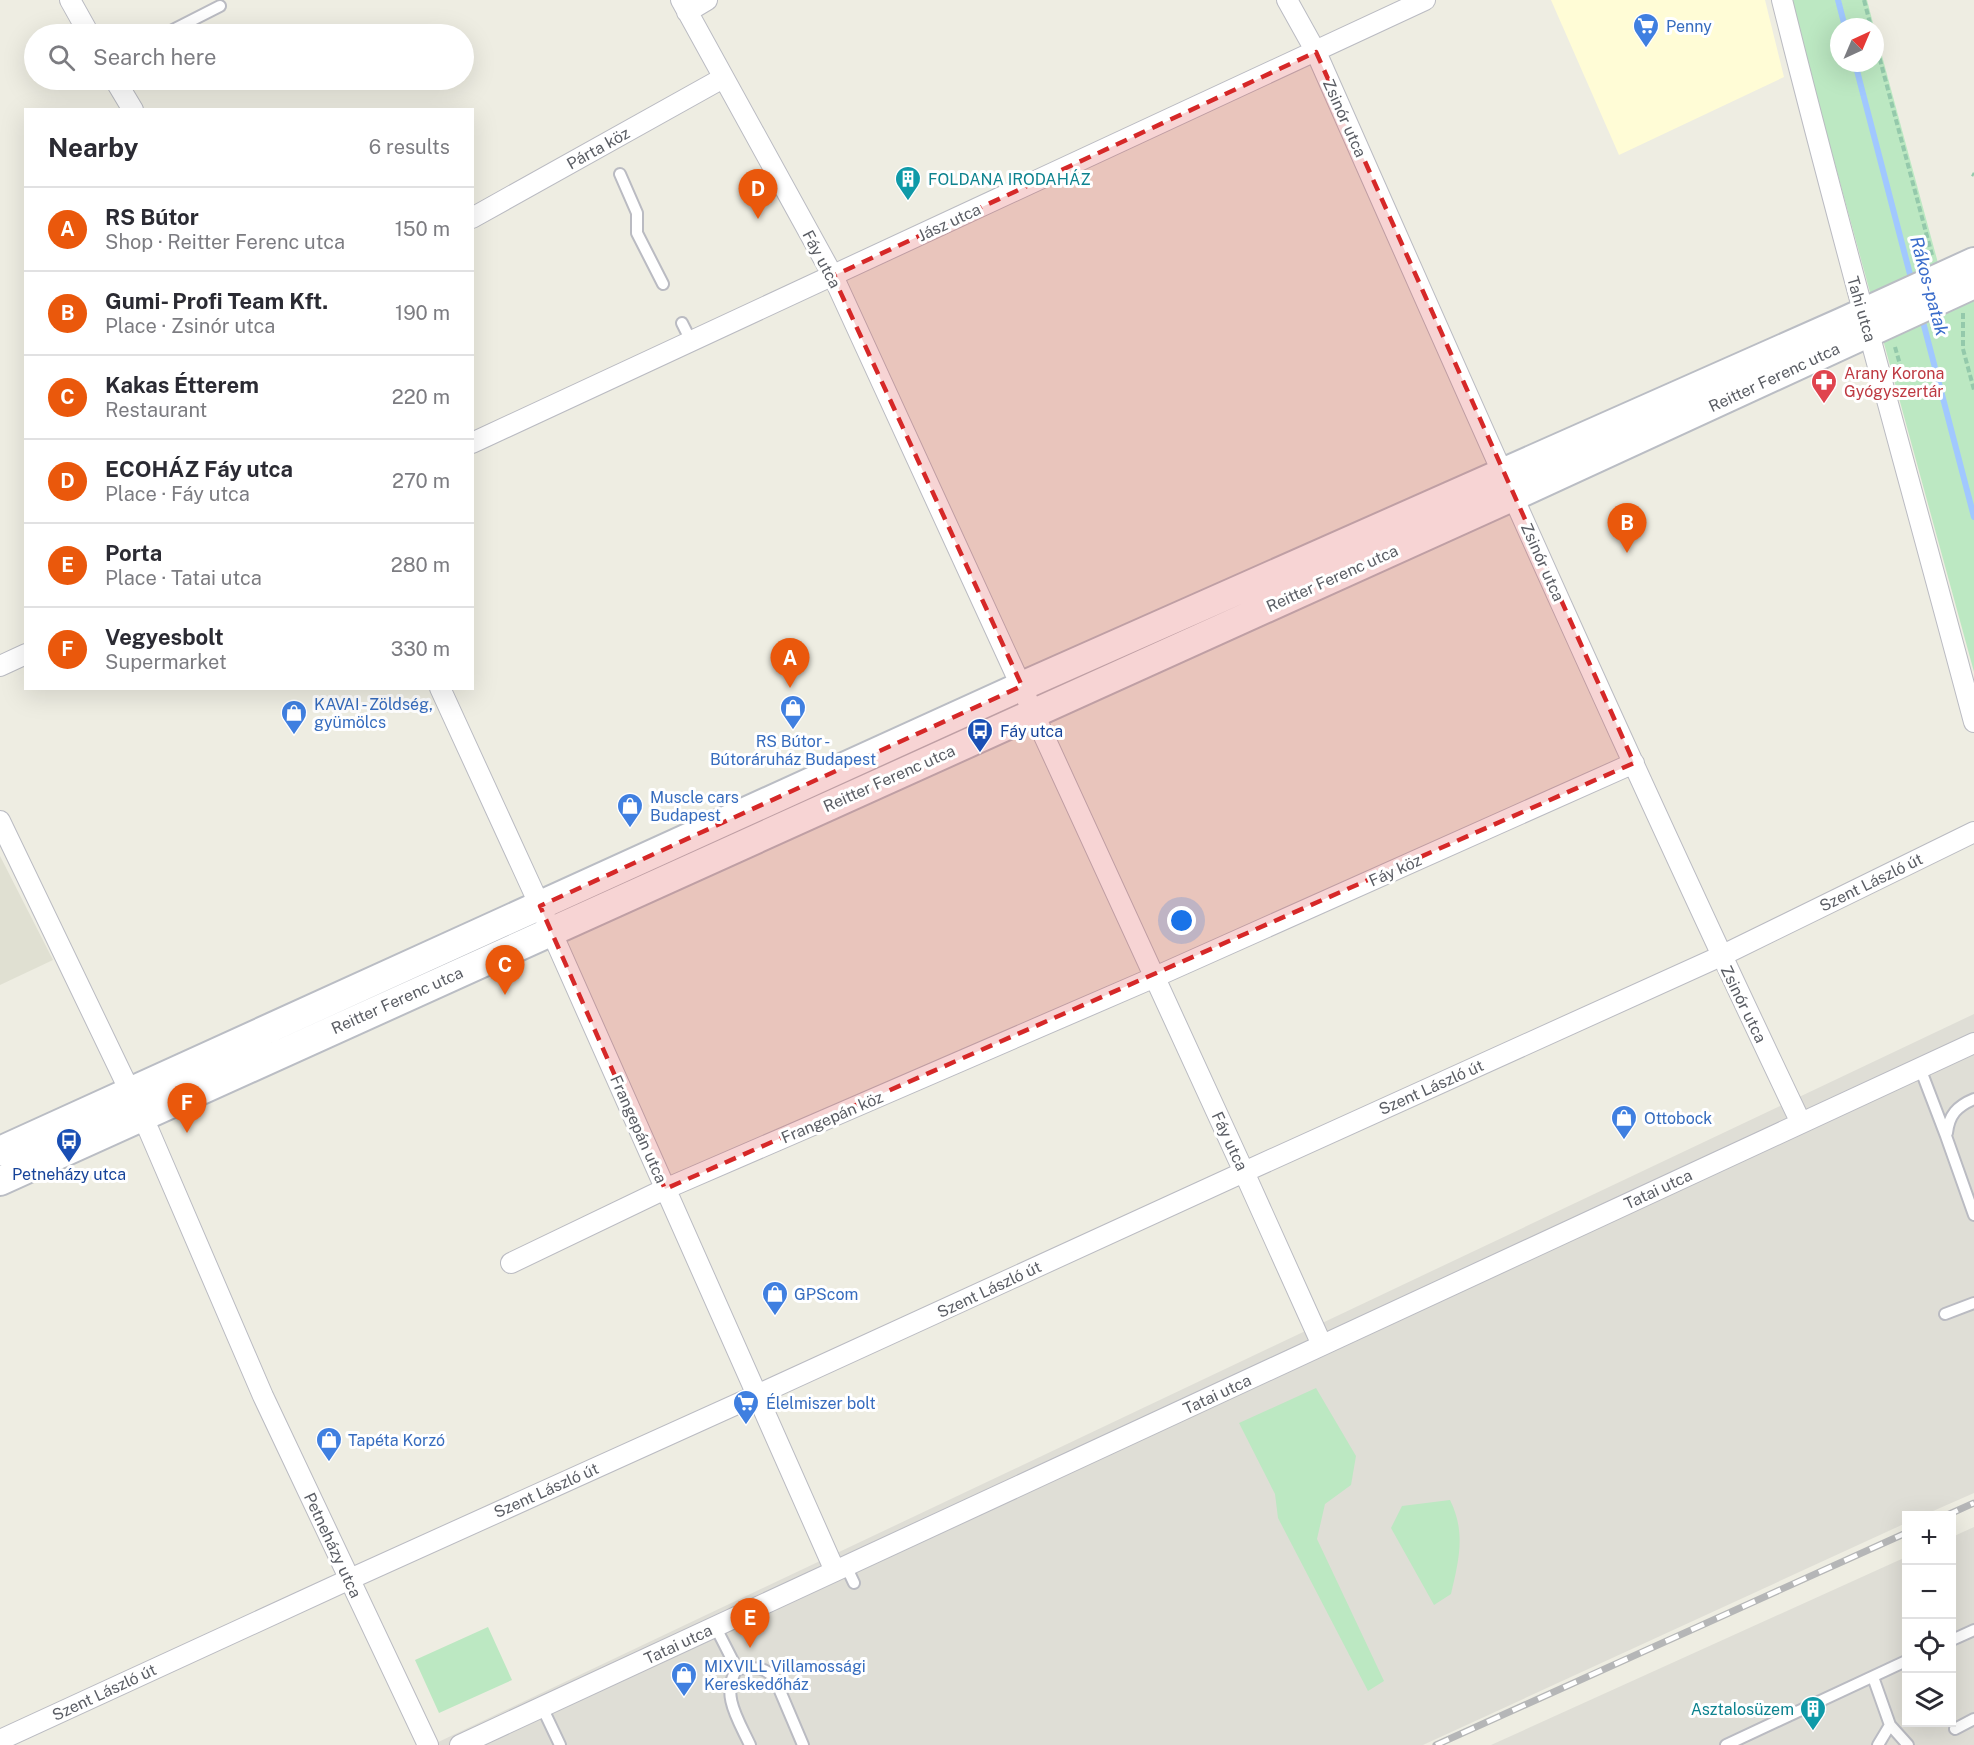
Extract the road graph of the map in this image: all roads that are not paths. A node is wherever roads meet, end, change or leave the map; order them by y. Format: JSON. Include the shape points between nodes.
{"nodes":[{"id":1,"x":70,"y":0,"type":"edge"},
{"id":2,"x":707,"y":0,"type":"edge"},
{"id":3,"x":1287,"y":0,"type":"edge"},
{"id":4,"x":1425,"y":0,"type":"edge"},
{"id":5,"x":1782,"y":0,"type":"edge"},
{"id":6,"x":220,"y":6,"type":"dead end"},
{"id":7,"x":684,"y":6,"type":"edge"},
{"id":8,"x":83,"y":24,"type":"edge"},
{"id":9,"x":185,"y":24,"type":"edge"},
{"id":10,"x":1316,"y":52,"type":"junction"},
{"id":11,"x":723,"y":78,"type":"junction"},
{"id":12,"x":121,"y":90,"type":"edge"},
{"id":13,"x":132,"y":108,"type":"edge"},
{"id":14,"x":620,"y":174,"type":"dead end"},
{"id":15,"x":474,"y":217,"type":"edge"},
{"id":16,"x":832,"y":276,"type":"junction"},
{"id":17,"x":1959,"y":278,"type":"edge"},
{"id":18,"x":663,"y":284,"type":"dead end"},
{"id":19,"x":1876,"y":318,"type":"junction"},
{"id":20,"x":682,"y":323,"type":"dead end"},
{"id":21,"x":691,"y":341,"type":"junction"},
{"id":22,"x":474,"y":441,"type":"edge"},
{"id":23,"x":1508,"y":484,"type":"junction"},
{"id":24,"x":24,"y":655,"type":"edge"},
{"id":25,"x":0,"y":666,"type":"edge"},
{"id":26,"x":1022,"y":686,"type":"junction"},
{"id":27,"x":441,"y":690,"type":"edge"},
{"id":28,"x":1034,"y":712,"type":"junction"},
{"id":29,"x":1974,"y":722,"type":"edge"},
{"id":30,"x":1634,"y":763,"type":"junction"},
{"id":31,"x":747,"y":811,"type":"junction"},
{"id":32,"x":0,"y":820,"type":"edge"},
{"id":33,"x":1974,"y":832,"type":"edge"},
{"id":34,"x":758,"y":837,"type":"junction"},
{"id":35,"x":546,"y":918,"type":"junction"},
{"id":36,"x":1721,"y":956,"type":"junction"},
{"id":37,"x":1155,"y":977,"type":"junction"},
{"id":38,"x":1974,"y":1043,"type":"edge"},
{"id":39,"x":1920,"y":1068,"type":"junction"},
{"id":40,"x":1974,"y":1099,"type":"edge"},
{"id":41,"x":136,"y":1103,"type":"junction"},
{"id":42,"x":1801,"y":1123,"type":"junction"},
{"id":43,"x":1946,"y":1136,"type":"junction"},
{"id":44,"x":0,"y":1151,"type":"edge"},
{"id":45,"x":1244,"y":1172,"type":"junction"},
{"id":46,"x":0,"y":1181,"type":"edge"},
{"id":47,"x":665,"y":1189,"type":"junction"},
{"id":48,"x":1974,"y":1215,"type":"edge"},
{"id":49,"x":511,"y":1263,"type":"dead end"},
{"id":50,"x":1974,"y":1303,"type":"edge"},
{"id":51,"x":1945,"y":1314,"type":"dead end"},
{"id":52,"x":1322,"y":1345,"type":"junction"},
{"id":53,"x":757,"y":1395,"type":"junction"},
{"id":54,"x":845,"y":1573,"type":"junction"},
{"id":55,"x":350,"y":1579,"type":"junction"},
{"id":56,"x":715,"y":1626,"type":"junction"},
{"id":57,"x":1974,"y":1630,"type":"edge"},
{"id":58,"x":1956,"y":1638,"type":"edge"},
{"id":59,"x":1902,"y":1663,"type":"edge"},
{"id":60,"x":737,"y":1669,"type":"junction"},
{"id":61,"x":1873,"y":1677,"type":"junction"},
{"id":62,"x":542,"y":1707,"type":"junction"},
{"id":63,"x":1974,"y":1719,"type":"edge"},
{"id":64,"x":1890,"y":1725,"type":"junction"},
{"id":65,"x":1955,"y":1729,"type":"dead end"},
{"id":66,"x":0,"y":1740,"type":"edge"},
{"id":67,"x":428,"y":1745,"type":"edge"},
{"id":68,"x":460,"y":1745,"type":"edge"},
{"id":69,"x":560,"y":1745,"type":"edge"},
{"id":70,"x":750,"y":1745,"type":"edge"},
{"id":71,"x":803,"y":1745,"type":"edge"},
{"id":72,"x":1726,"y":1745,"type":"edge"},
{"id":73,"x":1878,"y":1745,"type":"edge"},
{"id":74,"x":1908,"y":1745,"type":"edge"}],
"edges":[{"from":1,"to":8,"type":"street"},
{"from":2,"to":7,"type":"street"},
{"from":3,"to":10,"type":"street","name":"Zsinór utca"},
{"from":4,"to":10,"type":"street","name":"Jász utca"},
{"from":5,"to":19,"type":"street","name":"Tahi utca"},
{"from":6,"to":9,"type":"lane"},
{"from":7,"to":11,"type":"street","name":"Fáy utca"},
{"from":10,"to":16,"type":"street","name":"Jász utca"},
{"from":10,"to":23,"type":"street","name":"Zsinór utca"},
{"from":11,"to":15,"type":"street","name":"Párta köz"},
{"from":11,"to":16,"type":"street","name":"Fáy utca"},
{"from":12,"to":13,"type":"street"},
{"from":14,"to":18,"type":"lane","via":[[637,213],[637,232]]},
{"from":16,"to":21,"type":"street","name":"Jász utca"},
{"from":16,"to":26,"type":"street","name":"Fáy utca"},
{"from":17,"to":19,"type":"street","name":"Reitter Ferenc utca"},
{"from":19,"to":23,"type":"street","name":"Reitter Ferenc utca"},
{"from":19,"to":29,"type":"street","name":"Tahi utca"},
{"from":20,"to":21,"type":"lane"},
{"from":21,"to":22,"type":"street","name":"Jász utca"},
{"from":23,"to":26,"type":"street","name":"Reitter Ferenc utca"},
{"from":23,"to":28,"type":"street","name":"Reitter Ferenc utca"},
{"from":23,"to":30,"type":"street","name":"Zsinór utca"},
{"from":24,"to":25,"type":"street"},
{"from":26,"to":28,"type":"street","name":"Fáy utca"},
{"from":26,"to":31,"type":"street","name":"Reitter Ferenc utca"},
{"from":27,"to":35,"type":"street","name":"Frangepán utca"},
{"from":28,"to":34,"type":"street","name":"Reitter Ferenc utca"},
{"from":28,"to":37,"type":"street","name":"Fáy utca"},
{"from":30,"to":36,"type":"street","name":"Zsinór utca"},
{"from":30,"to":37,"type":"street","name":"Fáy köz"},
{"from":31,"to":34,"type":"street"},
{"from":31,"to":35,"type":"street","name":"Reitter Ferenc utca"},
{"from":32,"to":41,"type":"street","name":"Petneházy utca"},
{"from":33,"to":36,"type":"street","name":"Szent László út"},
{"from":34,"to":35,"type":"street","name":"Reitter Ferenc utca"},
{"from":35,"to":41,"type":"street","name":"Reitter Ferenc utca"},
{"from":35,"to":47,"type":"street","name":"Frangepán utca"},
{"from":36,"to":42,"type":"street","name":"Zsinór utca"},
{"from":36,"to":45,"type":"street","name":"Szent László út"},
{"from":37,"to":45,"type":"street","name":"Fáy utca"},
{"from":37,"to":47,"type":"street","name":"Frangepán köz"},
{"from":38,"to":39,"type":"street","name":"Tatai utca"},
{"from":39,"to":42,"type":"street","name":"Tatai utca"},
{"from":39,"to":43,"type":"lane"},
{"from":40,"to":43,"type":"lane","via":[[1951,1115]]},
{"from":41,"to":44,"type":"street","name":"Reitter Ferenc utca"},
{"from":41,"to":46,"type":"street","name":"Reitter Ferenc utca"},
{"from":41,"to":55,"type":"street","name":"Petneházy utca","via":[[263,1396]]},
{"from":42,"to":52,"type":"street","name":"Tatai utca"},
{"from":43,"to":48,"type":"lane"},
{"from":45,"to":52,"type":"street","name":"Fáy utca"},
{"from":45,"to":53,"type":"street","name":"Szent László út"},
{"from":47,"to":49,"type":"street","name":"Frangepán köz"},
{"from":47,"to":53,"type":"street","name":"Frangepán utca"},
{"from":50,"to":51,"type":"lane"},
{"from":52,"to":54,"type":"street","name":"Tatai utca"},
{"from":53,"to":54,"type":"street","name":"Frangepán utca"},
{"from":53,"to":55,"type":"street","name":"Szent László út"},
{"from":54,"to":56,"type":"street","name":"Tatai utca"},
{"from":55,"to":66,"type":"street","name":"Szent László út"},
{"from":55,"to":67,"type":"street","name":"Petneházy utca"},
{"from":56,"to":60,"type":"lane"},
{"from":56,"to":62,"type":"street","name":"Tatai utca"},
{"from":57,"to":58,"type":"lane"},
{"from":59,"to":61,"type":"lane"},
{"from":60,"to":70,"type":"lane","via":[[729,1691]]},
{"from":60,"to":71,"type":"lane","via":[[761,1667],[770,1672]]},
{"from":61,"to":64,"type":"lane"},
{"from":61,"to":72,"type":"lane"},
{"from":62,"to":68,"type":"street","name":"Tatai utca"},
{"from":62,"to":69,"type":"lane"},
{"from":63,"to":65,"type":"lane"},
{"from":64,"to":73,"type":"lane"},
{"from":64,"to":74,"type":"lane"}]}
